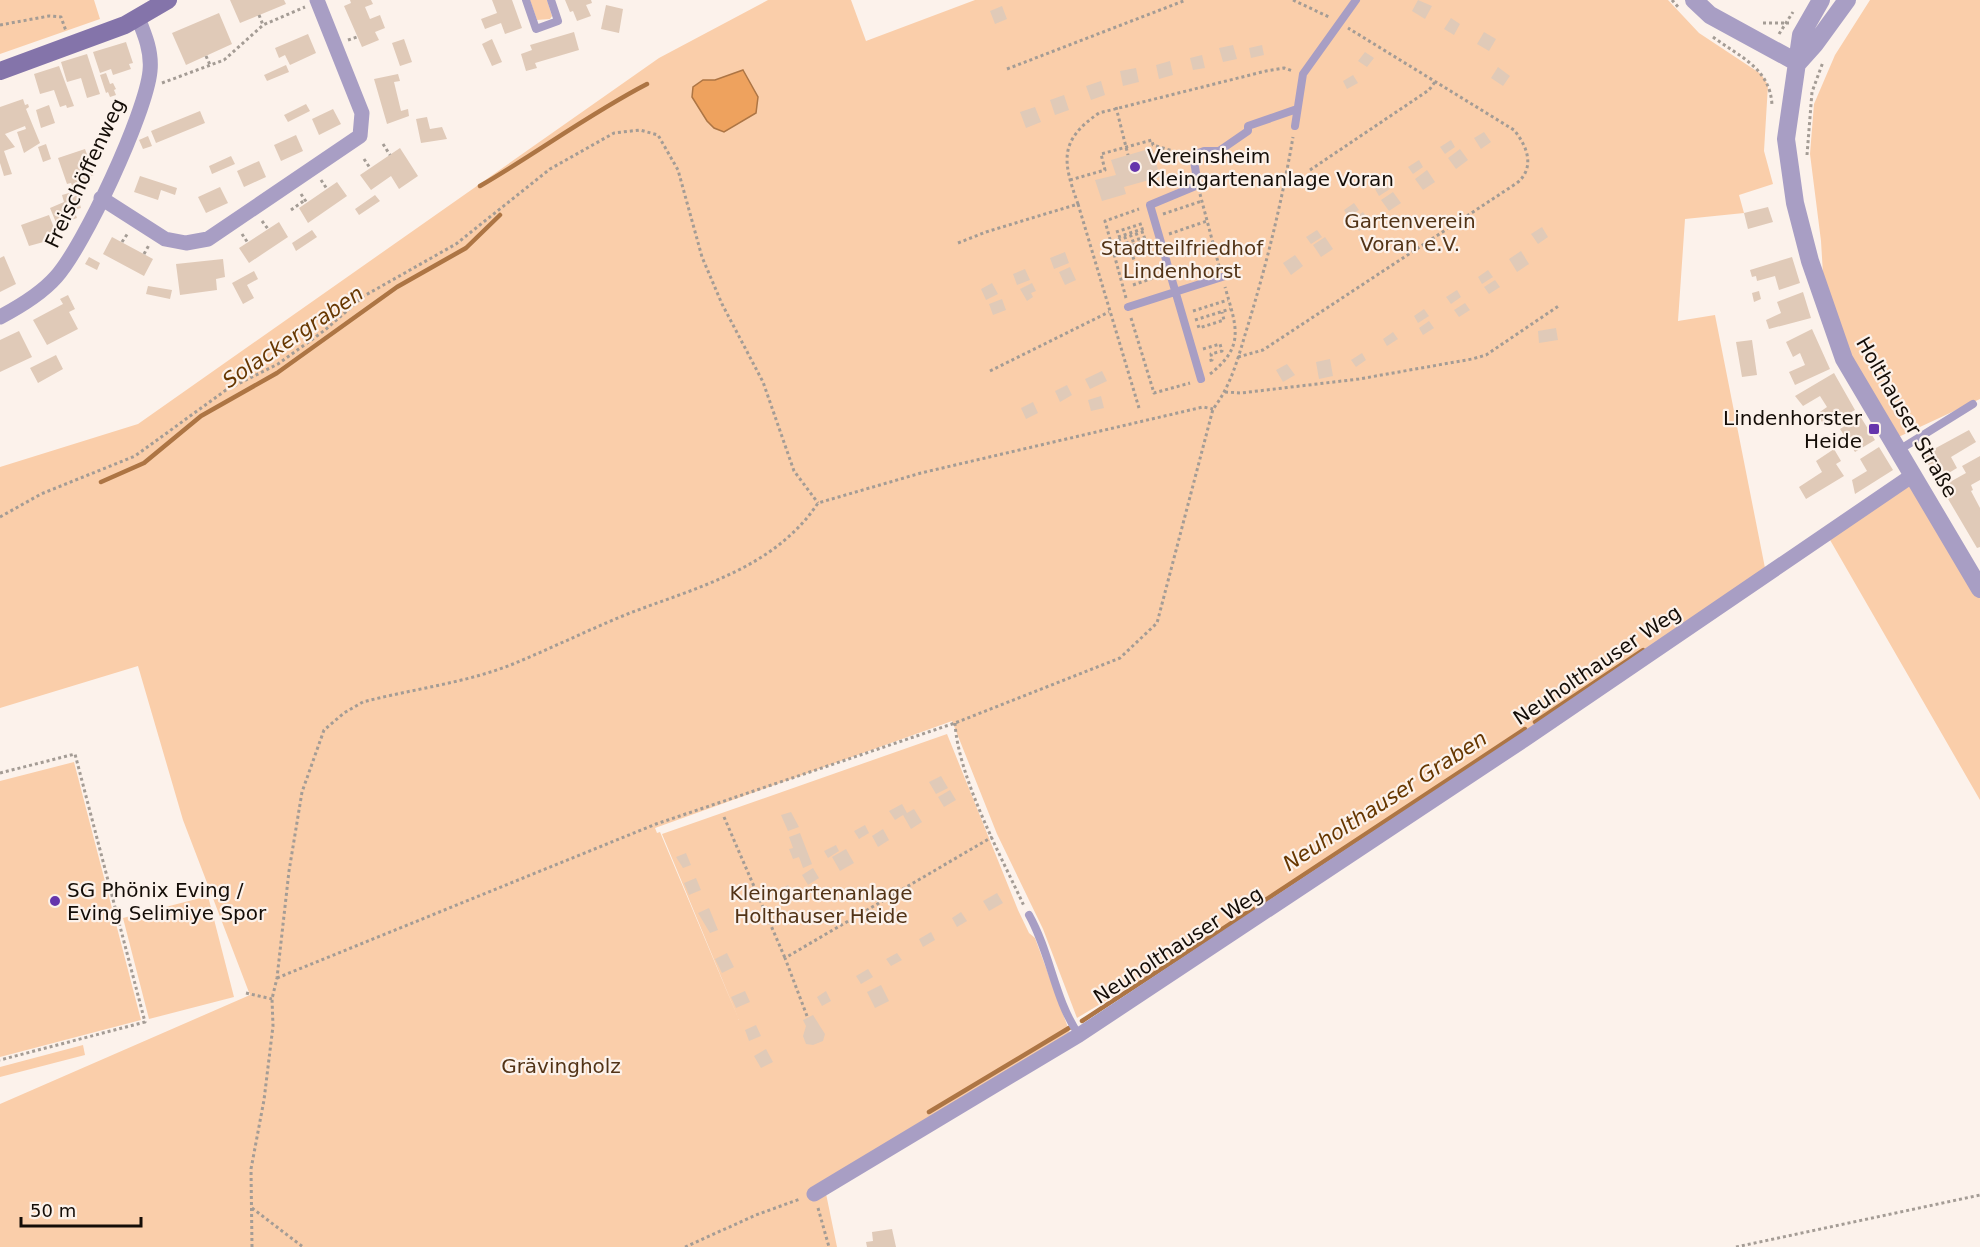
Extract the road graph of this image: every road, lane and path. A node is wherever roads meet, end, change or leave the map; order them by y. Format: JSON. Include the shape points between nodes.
{"nodes":[{"id":1,"x":168,"y":0,"type":"edge"},
{"id":2,"x":526,"y":0,"type":"edge"},
{"id":3,"x":550,"y":0,"type":"edge"},
{"id":4,"x":1186,"y":0,"type":"edge"},
{"id":5,"x":1293,"y":0,"type":"edge"},
{"id":6,"x":1356,"y":0,"type":"edge"},
{"id":7,"x":1694,"y":0,"type":"edge"},
{"id":8,"x":1821,"y":0,"type":"edge"},
{"id":9,"x":1847,"y":0,"type":"edge"},
{"id":10,"x":317,"y":1,"type":"edge"},
{"id":11,"x":259,"y":15,"type":"dead end"},
{"id":12,"x":138,"y":18,"type":"junction"},
{"id":13,"x":1785,"y":21,"type":"dead end"},
{"id":14,"x":1340,"y":23,"type":"junction"},
{"id":15,"x":0,"y":25,"type":"edge"},
{"id":16,"x":262,"y":25,"type":"junction"},
{"id":17,"x":1782,"y":27,"type":"dead end"},
{"id":18,"x":67,"y":33,"type":"dead end"},
{"id":19,"x":206,"y":56,"type":"dead end"},
{"id":20,"x":1824,"y":59,"type":"dead end"},
{"id":21,"x":1798,"y":63,"type":"junction"},
{"id":22,"x":1764,"y":64,"type":"dead end"},
{"id":23,"x":210,"y":65,"type":"junction"},
{"id":24,"x":1007,"y":69,"type":"dead end"},
{"id":25,"x":0,"y":70,"type":"edge"},
{"id":26,"x":1304,"y":74,"type":"junction"},
{"id":27,"x":1436,"y":82,"type":"junction"},
{"id":28,"x":1769,"y":85,"type":"junction"},
{"id":29,"x":153,"y":87,"type":"dead end"},
{"id":30,"x":1776,"y":87,"type":"dead end"},
{"id":31,"x":1116,"y":107,"type":"junction"},
{"id":32,"x":1773,"y":108,"type":"dead end"},
{"id":33,"x":1297,"y":109,"type":"junction"},
{"id":34,"x":1295,"y":126,"type":"joint"},
{"id":35,"x":383,"y":144,"type":"dead end"},
{"id":36,"x":1127,"y":148,"type":"junction"},
{"id":37,"x":390,"y":154,"type":"dead end"},
{"id":38,"x":1128,"y":155,"type":"dead end"},
{"id":39,"x":1193,"y":155,"type":"junction"},
{"id":40,"x":364,"y":159,"type":"dead end"},
{"id":41,"x":1807,"y":159,"type":"dead end"},
{"id":42,"x":370,"y":168,"type":"dead end"},
{"id":43,"x":1310,"y":170,"type":"dead end"},
{"id":44,"x":1070,"y":180,"type":"junction"},
{"id":45,"x":1198,"y":185,"type":"junction"},
{"id":46,"x":101,"y":198,"type":"junction"},
{"id":47,"x":305,"y":200,"type":"dead end"},
{"id":48,"x":1202,"y":201,"type":"junction"},
{"id":49,"x":1078,"y":204,"type":"junction"},
{"id":50,"x":1150,"y":205,"type":"junction"},
{"id":51,"x":291,"y":210,"type":"dead end"},
{"id":52,"x":1154,"y":217,"type":"junction"},
{"id":53,"x":1207,"y":221,"type":"junction"},
{"id":54,"x":1144,"y":223,"type":"dead end"},
{"id":55,"x":1146,"y":229,"type":"dead end"},
{"id":56,"x":1160,"y":237,"type":"junction"},
{"id":57,"x":1149,"y":238,"type":"dead end"},
{"id":58,"x":958,"y":243,"type":"dead end"},
{"id":59,"x":1151,"y":244,"type":"dead end"},
{"id":60,"x":1121,"y":247,"type":"dead end"},
{"id":61,"x":1141,"y":248,"type":"junction"},
{"id":62,"x":1131,"y":251,"type":"junction"},
{"id":63,"x":1114,"y":256,"type":"junction"},
{"id":64,"x":1144,"y":258,"type":"dead end"},
{"id":65,"x":1134,"y":260,"type":"dead end"},
{"id":66,"x":1170,"y":273,"type":"junction"},
{"id":67,"x":1222,"y":278,"type":"junction"},
{"id":68,"x":1133,"y":285,"type":"dead end"},
{"id":69,"x":1175,"y":292,"type":"junction"},
{"id":70,"x":1228,"y":300,"type":"junction"},
{"id":71,"x":1560,"y":305,"type":"dead end"},
{"id":72,"x":1128,"y":307,"type":"junction"},
{"id":73,"x":1230,"y":309,"type":"junction"},
{"id":74,"x":1109,"y":312,"type":"junction"},
{"id":75,"x":1222,"y":312,"type":"junction"},
{"id":76,"x":1181,"y":314,"type":"junction"},
{"id":77,"x":0,"y":317,"type":"edge"},
{"id":78,"x":1196,"y":320,"type":"junction"},
{"id":79,"x":1184,"y":324,"type":"junction"},
{"id":80,"x":1193,"y":351,"type":"junction"},
{"id":81,"x":1238,"y":357,"type":"junction"},
{"id":82,"x":1196,"y":364,"type":"junction"},
{"id":83,"x":990,"y":371,"type":"dead end"},
{"id":84,"x":1201,"y":379,"type":"junction"},
{"id":85,"x":1225,"y":392,"type":"junction"},
{"id":86,"x":1974,"y":405,"type":"dead end"},
{"id":87,"x":1139,"y":408,"type":"dead end"},
{"id":88,"x":1213,"y":409,"type":"junction"},
{"id":89,"x":1899,"y":450,"type":"junction"},
{"id":90,"x":1913,"y":475,"type":"junction"},
{"id":91,"x":818,"y":503,"type":"junction"},
{"id":92,"x":0,"y":516,"type":"edge"},
{"id":93,"x":1980,"y":589,"type":"edge"},
{"id":94,"x":955,"y":723,"type":"junction"},
{"id":95,"x":0,"y":773,"type":"edge"},
{"id":96,"x":724,"y":817,"type":"dead end"},
{"id":97,"x":992,"y":837,"type":"junction"},
{"id":98,"x":1029,"y":915,"type":"joint"},
{"id":99,"x":785,"y":958,"type":"junction"},
{"id":100,"x":277,"y":978,"type":"junction"},
{"id":101,"x":246,"y":993,"type":"dead end"},
{"id":102,"x":272,"y":999,"type":"junction"},
{"id":103,"x":807,"y":1016,"type":"dead end"},
{"id":104,"x":1079,"y":1035,"type":"junction"},
{"id":105,"x":0,"y":1060,"type":"edge"},
{"id":106,"x":814,"y":1194,"type":"junction"},
{"id":107,"x":1980,"y":1195,"type":"edge"},
{"id":108,"x":252,"y":1208,"type":"junction"},
{"id":109,"x":252,"y":1247,"type":"edge"},
{"id":110,"x":303,"y":1247,"type":"edge"},
{"id":111,"x":685,"y":1247,"type":"edge"},
{"id":112,"x":829,"y":1247,"type":"edge"},
{"id":113,"x":1736,"y":1247,"type":"edge"}],
"edges":[{"from":1,"to":12,"type":"main road"},
{"from":2,"to":3,"type":"lane","via":[[536,28],[558,21]]},
{"from":4,"to":24,"type":"path"},
{"from":5,"to":14,"type":"path"},
{"from":6,"to":14,"type":"lane"},
{"from":7,"to":21,"type":"street","via":[[1710,15]]},
{"from":8,"to":21,"type":"street","name":"Holthauser Straße","via":[[1801,35]]},
{"from":9,"to":21,"type":"street"},
{"from":10,"to":16,"type":"path"},
{"from":10,"to":46,"type":"street","via":[[362,112],[360,136],[208,239],[186,243],[165,239]]},
{"from":11,"to":16,"type":"path"},
{"from":12,"to":25,"type":"main road"},
{"from":12,"to":46,"type":"street","name":"Freischöffenweg","via":[[148,41],[148,89]]},
{"from":13,"to":17,"type":"path"},
{"from":14,"to":26,"type":"lane"},
{"from":14,"to":27,"type":"path"},
{"from":15,"to":18,"type":"path","via":[[61,17]]},
{"from":16,"to":23,"type":"path","via":[[224,60]]},
{"from":19,"to":23,"type":"path"},
{"from":20,"to":41,"type":"path","via":[[1812,93]]},
{"from":21,"to":89,"type":"street","name":"Holthauser Straße","via":[[1786,139],[1810,261],[1844,359]]},
{"from":22,"to":28,"type":"path","via":[[1761,71]]},
{"from":23,"to":29,"type":"path"},
{"from":26,"to":31,"type":"path","via":[[1284,68],[1266,71]]},
{"from":26,"to":33,"type":"lane"},
{"from":27,"to":43,"type":"path"},
{"from":27,"to":81,"type":"path","via":[[1514,130],[1525,147],[1525,176],[1263,350]]},
{"from":28,"to":30,"type":"path"},
{"from":28,"to":32,"type":"path"},
{"from":31,"to":36,"type":"path"},
{"from":31,"to":44,"type":"path","via":[[1099,113],[1072,136],[1065,158]]},
{"from":33,"to":34,"type":"lane"},
{"from":33,"to":39,"type":"lane","via":[[1248,126],[1248,131],[1219,152]]},
{"from":34,"to":81,"type":"path","via":[[1266,269]]},
{"from":35,"to":37,"type":"path"},
{"from":36,"to":38,"type":"path"},
{"from":36,"to":39,"type":"path","via":[[1152,140],[1156,147]]},
{"from":36,"to":44,"type":"path","via":[[1101,154],[1106,170]]},
{"from":39,"to":45,"type":"lane"},
{"from":40,"to":42,"type":"path"},
{"from":44,"to":49,"type":"path"},
{"from":45,"to":48,"type":"path"},
{"from":45,"to":50,"type":"lane"},
{"from":46,"to":77,"type":"street","name":"Freischöffenweg","via":[[72,255],[56,277]]},
{"from":47,"to":51,"type":"path"},
{"from":48,"to":52,"type":"path"},
{"from":48,"to":53,"type":"path"},
{"from":49,"to":58,"type":"path"},
{"from":49,"to":74,"type":"path"},
{"from":50,"to":52,"type":"lane"},
{"from":50,"to":63,"type":"path","via":[[1104,221]]},
{"from":52,"to":56,"type":"lane"},
{"from":53,"to":56,"type":"path"},
{"from":53,"to":67,"type":"path"},
{"from":54,"to":55,"type":"path","via":[[1117,236]]},
{"from":56,"to":66,"type":"lane"},
{"from":57,"to":60,"type":"path"},
{"from":59,"to":61,"type":"path"},
{"from":61,"to":62,"type":"path"},
{"from":61,"to":64,"type":"path"},
{"from":62,"to":63,"type":"path"},
{"from":62,"to":65,"type":"path"},
{"from":63,"to":72,"type":"path"},
{"from":66,"to":68,"type":"path"},
{"from":66,"to":69,"type":"lane"},
{"from":67,"to":69,"type":"lane"},
{"from":67,"to":70,"type":"path"},
{"from":69,"to":72,"type":"lane"},
{"from":69,"to":76,"type":"lane"},
{"from":70,"to":73,"type":"path"},
{"from":70,"to":76,"type":"path"},
{"from":71,"to":85,"type":"path","via":[[1486,355],[1472,359],[1359,379]]},
{"from":72,"to":84,"type":"path","via":[[1154,393]]},
{"from":73,"to":75,"type":"path"},
{"from":73,"to":84,"type":"path","via":[[1236,333],[1232,352]]},
{"from":74,"to":83,"type":"path"},
{"from":74,"to":87,"type":"path"},
{"from":75,"to":78,"type":"path"},
{"from":75,"to":78,"type":"path","via":[[1224,320],[1216,323],[1199,328]]},
{"from":76,"to":79,"type":"lane"},
{"from":78,"to":79,"type":"path"},
{"from":79,"to":80,"type":"lane"},
{"from":80,"to":82,"type":"lane"},
{"from":80,"to":82,"type":"path","via":[[1220,344],[1222,351],[1211,354],[1212,360]]},
{"from":81,"to":85,"type":"path"},
{"from":82,"to":84,"type":"lane"},
{"from":85,"to":88,"type":"path"},
{"from":86,"to":89,"type":"lane"},
{"from":88,"to":91,"type":"path","via":[[1203,407],[933,470]]},
{"from":88,"to":94,"type":"path","via":[[1157,623],[1120,658]]},
{"from":89,"to":90,"type":"street","name":"Holthauser Straße"},
{"from":90,"to":93,"type":"street","name":"Holthauser Straße"},
{"from":90,"to":104,"type":"street","name":"Neuholthauser Weg","via":[[1518,744]]},
{"from":91,"to":92,"type":"path","via":[[794,471],[763,382],[702,257],[678,170],[658,135],[640,130],[614,133],[550,169],[456,244],[364,296],[278,364],[226,390],[135,456],[41,494]]},
{"from":91,"to":100,"type":"path","via":[[806,521],[779,545],[732,574],[592,628],[511,665],[363,702],[324,730],[302,792],[288,871]]},
{"from":94,"to":97,"type":"path","via":[[956,745]]},
{"from":94,"to":100,"type":"path","via":[[656,824]]},
{"from":95,"to":105,"type":"path","via":[[75,754],[145,1022]]},
{"from":96,"to":99,"type":"path"},
{"from":97,"to":98,"type":"path"},
{"from":97,"to":99,"type":"path"},
{"from":98,"to":104,"type":"lane","via":[[1064,1009]]},
{"from":99,"to":103,"type":"path"},
{"from":100,"to":102,"type":"path"},
{"from":101,"to":102,"type":"path"},
{"from":102,"to":108,"type":"path","via":[[266,1090],[251,1169]]},
{"from":104,"to":106,"type":"street","name":"Neuholthauser Weg"},
{"from":106,"to":111,"type":"path"},
{"from":106,"to":112,"type":"path"},
{"from":107,"to":113,"type":"path"},
{"from":108,"to":109,"type":"path"},
{"from":108,"to":110,"type":"path"}]}
